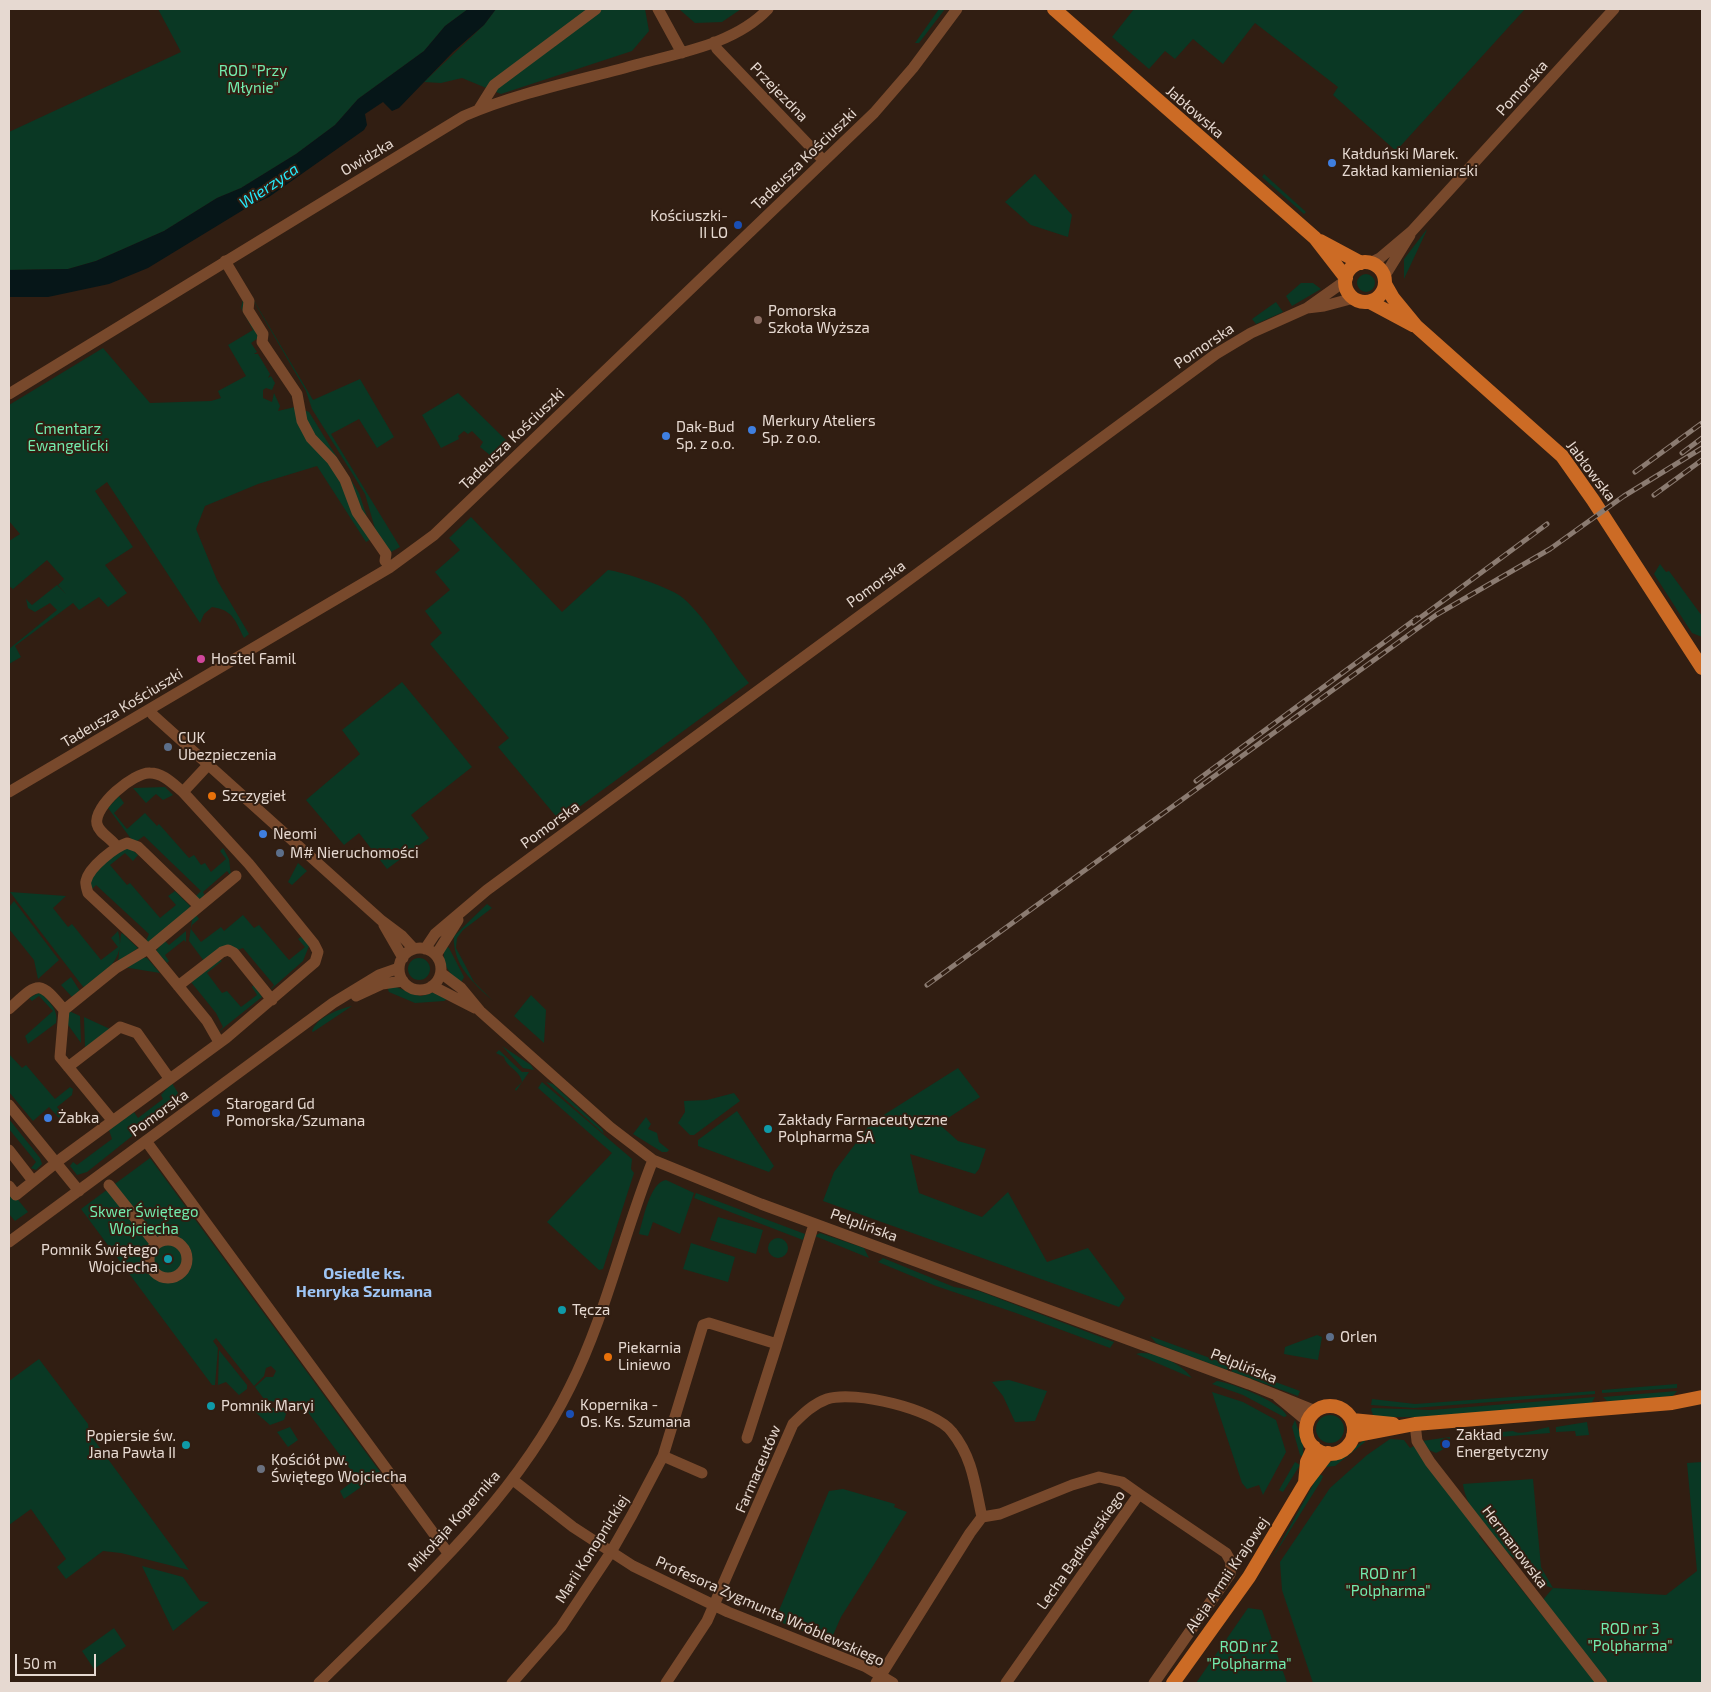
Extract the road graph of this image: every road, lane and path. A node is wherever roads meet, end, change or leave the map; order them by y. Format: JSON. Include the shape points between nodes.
{"nodes":[{"id":1,"x":596,"y":9,"type":"edge"},
{"id":2,"x":658,"y":9,"type":"edge"},
{"id":3,"x":768,"y":9,"type":"edge"},
{"id":4,"x":957,"y":9,"type":"edge"},
{"id":5,"x":1054,"y":9,"type":"edge"},
{"id":6,"x":1614,"y":9,"type":"edge"},
{"id":7,"x":714,"y":42,"type":"junction"},
{"id":8,"x":682,"y":53,"type":"junction"},
{"id":9,"x":479,"y":109,"type":"junction"},
{"id":10,"x":824,"y":161,"type":"junction"},
{"id":11,"x":1412,"y":231,"type":"junction"},
{"id":12,"x":1315,"y":238,"type":"junction"},
{"id":13,"x":225,"y":261,"type":"junction"},
{"id":14,"x":1365,"y":263,"type":"junction"},
{"id":15,"x":1346,"y":280,"type":"junction"},
{"id":16,"x":1385,"y":281,"type":"junction"},
{"id":17,"x":1354,"y":298,"type":"junction"},
{"id":18,"x":1370,"y":302,"type":"junction"},
{"id":19,"x":1307,"y":308,"type":"junction"},
{"id":20,"x":1416,"y":326,"type":"junction"},
{"id":21,"x":9,"y":394,"type":"edge"},
{"id":22,"x":385,"y":561,"type":"dead end"},
{"id":23,"x":1702,"y":668,"type":"edge"},
{"id":24,"x":150,"y":709,"type":"junction"},
{"id":25,"x":209,"y":764,"type":"junction"},
{"id":26,"x":9,"y":792,"type":"edge"},
{"id":27,"x":183,"y":792,"type":"junction"},
{"id":28,"x":117,"y":847,"type":"junction"},
{"id":29,"x":236,"y":876,"type":"dead end"},
{"id":30,"x":473,"y":901,"type":"junction"},
{"id":31,"x":199,"y":906,"type":"junction"},
{"id":32,"x":382,"y":921,"type":"junction"},
{"id":33,"x":148,"y":948,"type":"junction"},
{"id":34,"x":420,"y":949,"type":"junction"},
{"id":35,"x":436,"y":955,"type":"junction"},
{"id":36,"x":401,"y":963,"type":"junction"},
{"id":37,"x":441,"y":973,"type":"junction"},
{"id":38,"x":403,"y":981,"type":"junction"},
{"id":39,"x":178,"y":986,"type":"junction"},
{"id":40,"x":432,"y":986,"type":"junction"},
{"id":41,"x":272,"y":1000,"type":"junction"},
{"id":42,"x":9,"y":1008,"type":"edge"},
{"id":43,"x":327,"y":1008,"type":"junction"},
{"id":44,"x":64,"y":1010,"type":"junction"},
{"id":45,"x":480,"y":1011,"type":"junction"},
{"id":46,"x":219,"y":1042,"type":"junction"},
{"id":47,"x":68,"y":1067,"type":"junction"},
{"id":48,"x":170,"y":1078,"type":"junction"},
{"id":49,"x":9,"y":1105,"type":"edge"},
{"id":50,"x":112,"y":1120,"type":"junction"},
{"id":51,"x":146,"y":1141,"type":"junction"},
{"id":52,"x":9,"y":1150,"type":"edge"},
{"id":53,"x":653,"y":1160,"type":"junction"},
{"id":54,"x":56,"y":1162,"type":"junction"},
{"id":55,"x":33,"y":1181,"type":"junction"},
{"id":56,"x":109,"y":1185,"type":"dead end"},
{"id":57,"x":9,"y":1186,"type":"edge"},
{"id":58,"x":79,"y":1191,"type":"junction"},
{"id":59,"x":814,"y":1224,"type":"junction"},
{"id":60,"x":9,"y":1242,"type":"edge"},
{"id":61,"x":156,"y":1244,"type":"dead end"},
{"id":62,"x":777,"y":1344,"type":"junction"},
{"id":63,"x":1702,"y":1397,"type":"edge"},
{"id":64,"x":1672,"y":1403,"type":"junction"},
{"id":65,"x":1702,"y":1406,"type":"edge"},
{"id":66,"x":1312,"y":1416,"type":"junction"},
{"id":67,"x":1352,"y":1420,"type":"junction"},
{"id":68,"x":1408,"y":1424,"type":"junction"},
{"id":69,"x":1353,"y":1436,"type":"junction"},
{"id":70,"x":747,"y":1438,"type":"dead end"},
{"id":71,"x":1314,"y":1447,"type":"junction"},
{"id":72,"x":1328,"y":1453,"type":"junction"},
{"id":73,"x":663,"y":1456,"type":"junction"},
{"id":74,"x":702,"y":1473,"type":"dead end"},
{"id":75,"x":513,"y":1480,"type":"junction"},
{"id":76,"x":1305,"y":1483,"type":"junction"},
{"id":77,"x":1139,"y":1494,"type":"junction"},
{"id":78,"x":982,"y":1517,"type":"junction"},
{"id":79,"x":611,"y":1552,"type":"junction"},
{"id":80,"x":448,"y":1553,"type":"junction"},
{"id":81,"x":714,"y":1605,"type":"junction"},
{"id":82,"x":879,"y":1680,"type":"edge"},
{"id":83,"x":319,"y":1683,"type":"edge"},
{"id":84,"x":512,"y":1683,"type":"edge"},
{"id":85,"x":666,"y":1683,"type":"edge"},
{"id":86,"x":893,"y":1683,"type":"edge"},
{"id":87,"x":1006,"y":1683,"type":"edge"},
{"id":88,"x":1154,"y":1683,"type":"edge"},
{"id":89,"x":1173,"y":1683,"type":"edge"},
{"id":90,"x":1602,"y":1683,"type":"edge"}],
"edges":[{"from":1,"to":9,"type":"street","via":[[494,85]]},
{"from":2,"to":8,"type":"street"},
{"from":3,"to":7,"type":"street","name":"Owidzka","via":[[741,30]]},
{"from":4,"to":10,"type":"street","name":"Tadeusza Kościuszki","via":[[874,113]]},
{"from":5,"to":12,"type":"main road","name":"Jabłowska"},
{"from":6,"to":11,"type":"street","name":"Pomorska"},
{"from":7,"to":8,"type":"street","name":"Owidzka"},
{"from":7,"to":10,"type":"street","name":"Przejezdna"},
{"from":8,"to":9,"type":"street","name":"Owidzka"},
{"from":9,"to":13,"type":"street","name":"Owidzka"},
{"from":10,"to":24,"type":"street","name":"Tadeusza Kościuszki","via":[[427,541],[389,568]]},
{"from":11,"to":14,"type":"street","name":"Pomorska","via":[[1380,258]]},
{"from":11,"to":16,"type":"street","name":"Pomorska"},
{"from":12,"to":14,"type":"main road","name":"Jabłowska"},
{"from":12,"to":15,"type":"main road","name":"Jabłowska"},
{"from":13,"to":21,"type":"street","name":"Owidzka"},
{"from":13,"to":22,"type":"street","via":[[249,301],[248,310],[263,334],[262,342],[297,394],[302,421],[311,438],[345,480],[357,512],[386,554]]},
{"from":14,"to":15,"type":"main road","via":[[1351,268]]},
{"from":14,"to":16,"type":"main road","via":[[1379,268]]},
{"from":15,"to":17,"type":"main road","via":[[1347,291]]},
{"from":15,"to":19,"type":"street","name":"Pomorska"},
{"from":16,"to":18,"type":"main road","via":[[1380,295]]},
{"from":16,"to":20,"type":"main road","name":"Jabłowska","via":[[1393,298]]},
{"from":17,"to":18,"type":"main road"},
{"from":17,"to":19,"type":"street","name":"Pomorska"},
{"from":18,"to":20,"type":"main road","name":"Jabłowska"},
{"from":19,"to":30,"type":"street","name":"Pomorska","via":[[1251,333],[1216,354]]},
{"from":20,"to":23,"type":"main road","name":"Jabłowska","via":[[1562,456]]},
{"from":24,"to":25,"type":"street"},
{"from":24,"to":26,"type":"street","name":"Tadeusza Kościuszki"},
{"from":25,"to":27,"type":"street"},
{"from":25,"to":32,"type":"street"},
{"from":27,"to":28,"type":"street","name":"Pomorska","via":[[170,780],[149,773],[137,776],[104,802],[98,811],[96,824]]},
{"from":27,"to":41,"type":"street","name":"Pomorska","via":[[255,871],[318,952],[315,962]]},
{"from":28,"to":31,"type":"street","via":[[127,842],[138,847]]},
{"from":28,"to":33,"type":"street","via":[[90,871],[86,882],[88,892]]},
{"from":29,"to":31,"type":"street"},
{"from":30,"to":34,"type":"street","name":"Pomorska"},
{"from":30,"to":35,"type":"street","name":"Pomorska","via":[[443,940]]},
{"from":31,"to":33,"type":"street"},
{"from":32,"to":34,"type":"street"},
{"from":32,"to":36,"type":"street"},
{"from":33,"to":39,"type":"street"},
{"from":33,"to":44,"type":"street","via":[[116,968]]},
{"from":34,"to":35,"type":"street"},
{"from":34,"to":36,"type":"street"},
{"from":35,"to":37,"type":"street"},
{"from":36,"to":38,"type":"street"},
{"from":36,"to":43,"type":"street","name":"Pomorska"},
{"from":37,"to":40,"type":"street"},
{"from":37,"to":45,"type":"street","name":"Pelplińska","via":[[461,988]]},
{"from":38,"to":40,"type":"street","via":[[416,990]]},
{"from":38,"to":43,"type":"street","name":"Pomorska","via":[[382,984]]},
{"from":39,"to":41,"type":"street","via":[[228,950],[234,953]]},
{"from":39,"to":46,"type":"street","via":[[207,1021]]},
{"from":40,"to":45,"type":"street","name":"Pelplińska"},
{"from":41,"to":46,"type":"street","name":"Pomorska"},
{"from":42,"to":44,"type":"street","via":[[32,988],[40,986]]},
{"from":43,"to":51,"type":"street","name":"Pomorska"},
{"from":44,"to":47,"type":"street","name":"Pomorska","via":[[60,1057]]},
{"from":45,"to":53,"type":"street","name":"Pelplińska","via":[[610,1127]]},
{"from":46,"to":48,"type":"street","name":"Pomorska"},
{"from":47,"to":48,"type":"street","name":"Pomorska","via":[[120,1027],[137,1033]]},
{"from":47,"to":50,"type":"street","name":"Pomorska"},
{"from":48,"to":50,"type":"street","name":"Pomorska"},
{"from":49,"to":54,"type":"street"},
{"from":50,"to":54,"type":"street","name":"Pomorska"},
{"from":51,"to":58,"type":"street","name":"Pomorska"},
{"from":51,"to":80,"type":"street"},
{"from":52,"to":55,"type":"street"},
{"from":53,"to":59,"type":"street","name":"Pelplińska"},
{"from":53,"to":75,"type":"street","name":"Mikołaja Kopernika","via":[[581,1364],[557,1412]]},
{"from":54,"to":55,"type":"street"},
{"from":54,"to":58,"type":"street"},
{"from":55,"to":57,"type":"street","via":[[16,1195]]},
{"from":56,"to":61,"type":"street"},
{"from":58,"to":60,"type":"street","name":"Pomorska"},
{"from":59,"to":62,"type":"street"},
{"from":59,"to":66,"type":"street","name":"Pelplińska","via":[[1298,1402]]},
{"from":62,"to":70,"type":"street"},
{"from":62,"to":73,"type":"street","name":"Marii Konopnickiej","via":[[710,1323],[703,1325]]},
{"from":63,"to":64,"type":"main road"},
{"from":64,"to":65,"type":"main road"},
{"from":64,"to":68,"type":"main road"},
{"from":66,"to":67,"type":"main road","via":[[1328,1406],[1335,1406],[1346,1411]]},
{"from":66,"to":71,"type":"main road","via":[[1307,1435]]},
{"from":67,"to":68,"type":"main road"},
{"from":67,"to":69,"type":"main road"},
{"from":68,"to":69,"type":"main road"},
{"from":68,"to":90,"type":"street","name":"Hermanowska","via":[[1430,1462]]},
{"from":69,"to":72,"type":"main road","via":[[1341,1451]]},
{"from":71,"to":72,"type":"main road"},
{"from":71,"to":76,"type":"main road","name":"Aleja Armii Krajowej","via":[[1307,1462]]},
{"from":72,"to":76,"type":"main road","name":"Aleja Armii Krajowej"},
{"from":73,"to":74,"type":"street"},
{"from":73,"to":79,"type":"street","name":"Marii Konopnickiej"},
{"from":75,"to":79,"type":"street","name":"Profesora Zygmunta Wróblewskiego"},
{"from":75,"to":80,"type":"street","name":"Mikołaja Kopernika"},
{"from":76,"to":89,"type":"main road","name":"Aleja Armii Krajowej","via":[[1249,1577]]},
{"from":77,"to":78,"type":"street","name":"Lecha Bądkowskiego","via":[[1122,1482],[1099,1478],[1072,1485],[1000,1514]]},
{"from":77,"to":87,"type":"street","name":"Lecha Bądkowskiego"},
{"from":77,"to":88,"type":"street","name":"Aleja Armii Krajowej","via":[[1226,1553],[1231,1562],[1230,1574]]},
{"from":78,"to":81,"type":"street","name":"Farmaceutów","via":[[968,1456],[943,1423],[927,1415],[868,1398],[842,1396],[825,1400],[793,1424]]},
{"from":78,"to":82,"type":"street"},
{"from":79,"to":81,"type":"street","name":"Profesora Zygmunta Wróblewskiego"},
{"from":79,"to":84,"type":"street","name":"Marii Konopnickiej","via":[[561,1627]]},
{"from":80,"to":83,"type":"street","name":"Mikołaja Kopernika"},
{"from":81,"to":82,"type":"street","name":"Profesora Zygmunta Wróblewskiego","via":[[866,1667]]},
{"from":81,"to":85,"type":"street","name":"Farmaceutów"},
{"from":82,"to":86,"type":"street","name":"Profesora Zygmunta Wróblewskiego"}]}
